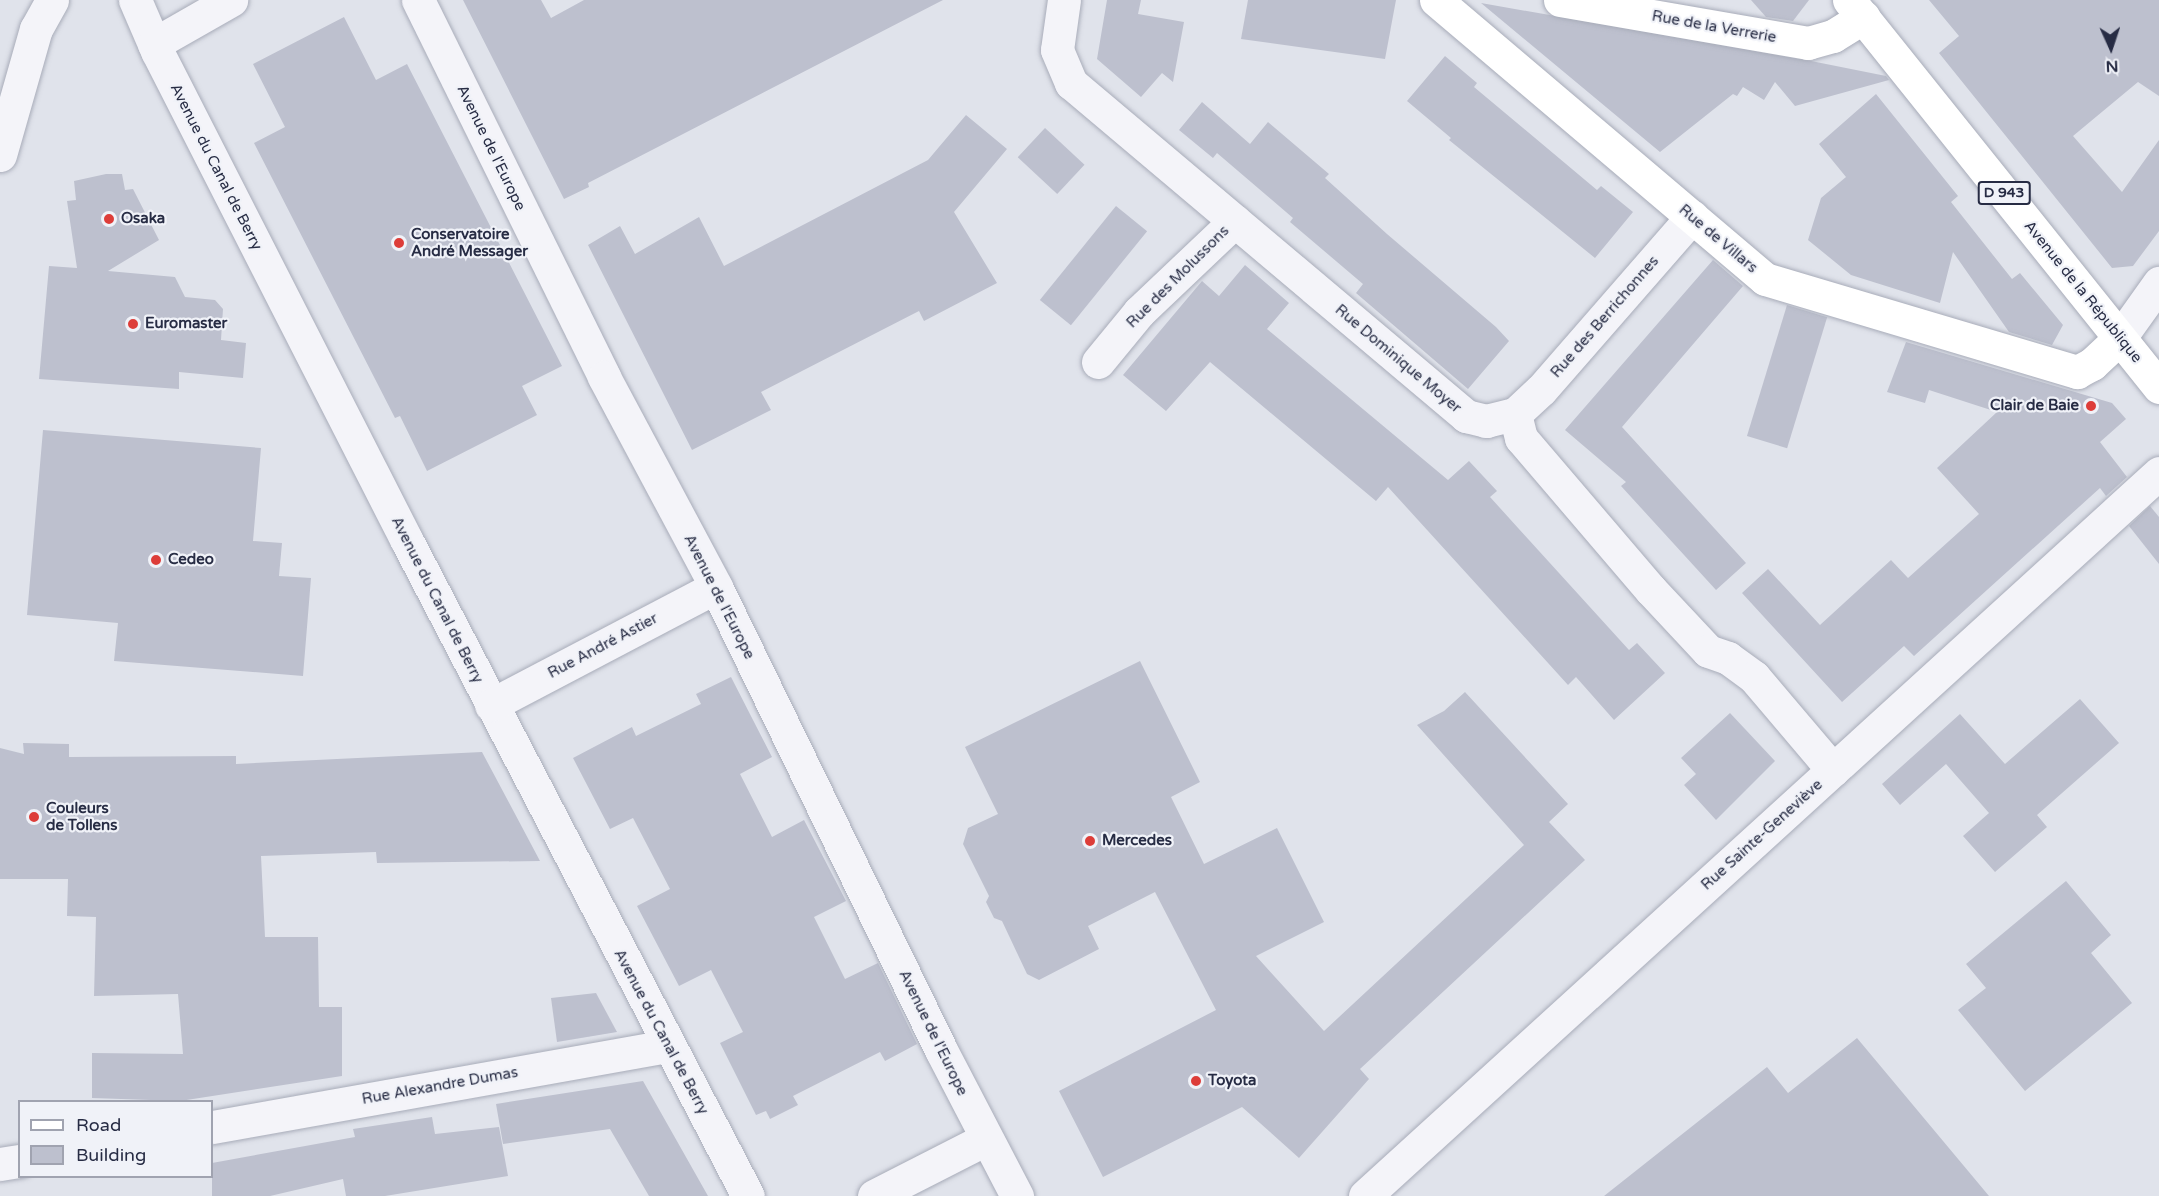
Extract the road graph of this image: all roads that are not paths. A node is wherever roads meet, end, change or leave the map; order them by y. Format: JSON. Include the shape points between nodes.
{"nodes":[{"id":1,"x":52,"y":0,"type":"edge"},
{"id":2,"x":135,"y":0,"type":"edge"},
{"id":3,"x":231,"y":0,"type":"edge"},
{"id":4,"x":418,"y":0,"type":"edge"},
{"id":5,"x":1064,"y":0,"type":"edge"},
{"id":6,"x":1436,"y":0,"type":"edge"},
{"id":7,"x":1560,"y":0,"type":"edge"},
{"id":8,"x":1856,"y":8,"type":"edge"},
{"id":9,"x":154,"y":44,"type":"junction"},
{"id":10,"x":3,"y":123,"type":"edge"},
{"id":11,"x":0,"y":156,"type":"edge"},
{"id":12,"x":1692,"y":217,"type":"junction"},
{"id":13,"x":1235,"y":221,"type":"junction"},
{"id":14,"x":2159,"y":283,"type":"edge"},
{"id":15,"x":2119,"y":339,"type":"junction"},
{"id":16,"x":1098,"y":362,"type":"dead end"},
{"id":17,"x":2159,"y":387,"type":"edge"},
{"id":18,"x":1515,"y":414,"type":"junction"},
{"id":19,"x":2159,"y":473,"type":"edge"},
{"id":20,"x":716,"y":587,"type":"junction"},
{"id":21,"x":491,"y":705,"type":"junction"},
{"id":22,"x":1833,"y":770,"type":"junction"},
{"id":23,"x":668,"y":1046,"type":"junction"},
{"id":24,"x":213,"y":1127,"type":"edge"},
{"id":25,"x":986,"y":1139,"type":"junction"},
{"id":26,"x":18,"y":1161,"type":"edge"},
{"id":27,"x":0,"y":1164,"type":"edge"},
{"id":28,"x":748,"y":1196,"type":"edge"},
{"id":29,"x":874,"y":1196,"type":"edge"},
{"id":30,"x":1017,"y":1196,"type":"edge"},
{"id":31,"x":1365,"y":1196,"type":"edge"}],
"edges":[{"from":1,"to":10,"type":"street","via":[[36,29]]},
{"from":2,"to":9,"type":"street","name":"Avenue du Canal de Berry"},
{"from":3,"to":9,"type":"street"},
{"from":4,"to":20,"type":"street","name":"Avenue de l'Europe","via":[[604,377]]},
{"from":5,"to":13,"type":"street","name":"Rue Dominique Moyer","via":[[1057,50],[1071,83]]},
{"from":6,"to":12,"type":"main road","name":"Rue de Villars"},
{"from":7,"to":8,"type":"main road","name":"Rue de la Verrerie","via":[[1808,43],[1833,36]]},
{"from":8,"to":15,"type":"main road","name":"Avenue de la République","number":"D 943"},
{"from":9,"to":21,"type":"street","name":"Avenue du Canal de Berry"},
{"from":10,"to":11,"type":"street"},
{"from":12,"to":15,"type":"main road","name":"Rue de Villars","via":[[1765,279],[2077,372]]},
{"from":12,"to":18,"type":"street","name":"Rue des Berrichonnes","via":[[1541,390]]},
{"from":13,"to":16,"type":"street","name":"Rue des Molussons","via":[[1139,312]]},
{"from":13,"to":18,"type":"street","name":"Rue Dominique Moyer","via":[[1466,416],[1486,421]]},
{"from":14,"to":15,"type":"street"},
{"from":15,"to":17,"type":"main road","name":"Avenue de la République","number":"D 943"},
{"from":18,"to":22,"type":"street","via":[[1521,438],[1651,590],[1702,646],[1754,677]]},
{"from":19,"to":22,"type":"street","name":"Rue Sainte-Geneviève"},
{"from":20,"to":21,"type":"street","name":"Rue André Astier"},
{"from":20,"to":25,"type":"street","name":"Avenue de l'Europe"},
{"from":21,"to":23,"type":"street","name":"Avenue du Canal de Berry"},
{"from":22,"to":31,"type":"street","name":"Rue Sainte-Geneviève"},
{"from":23,"to":24,"type":"street","name":"Rue Alexandre Dumas"},
{"from":23,"to":28,"type":"street","name":"Avenue du Canal de Berry"},
{"from":25,"to":29,"type":"street"},
{"from":25,"to":30,"type":"street","name":"Avenue de l'Europe"},
{"from":26,"to":27,"type":"street"}]}
